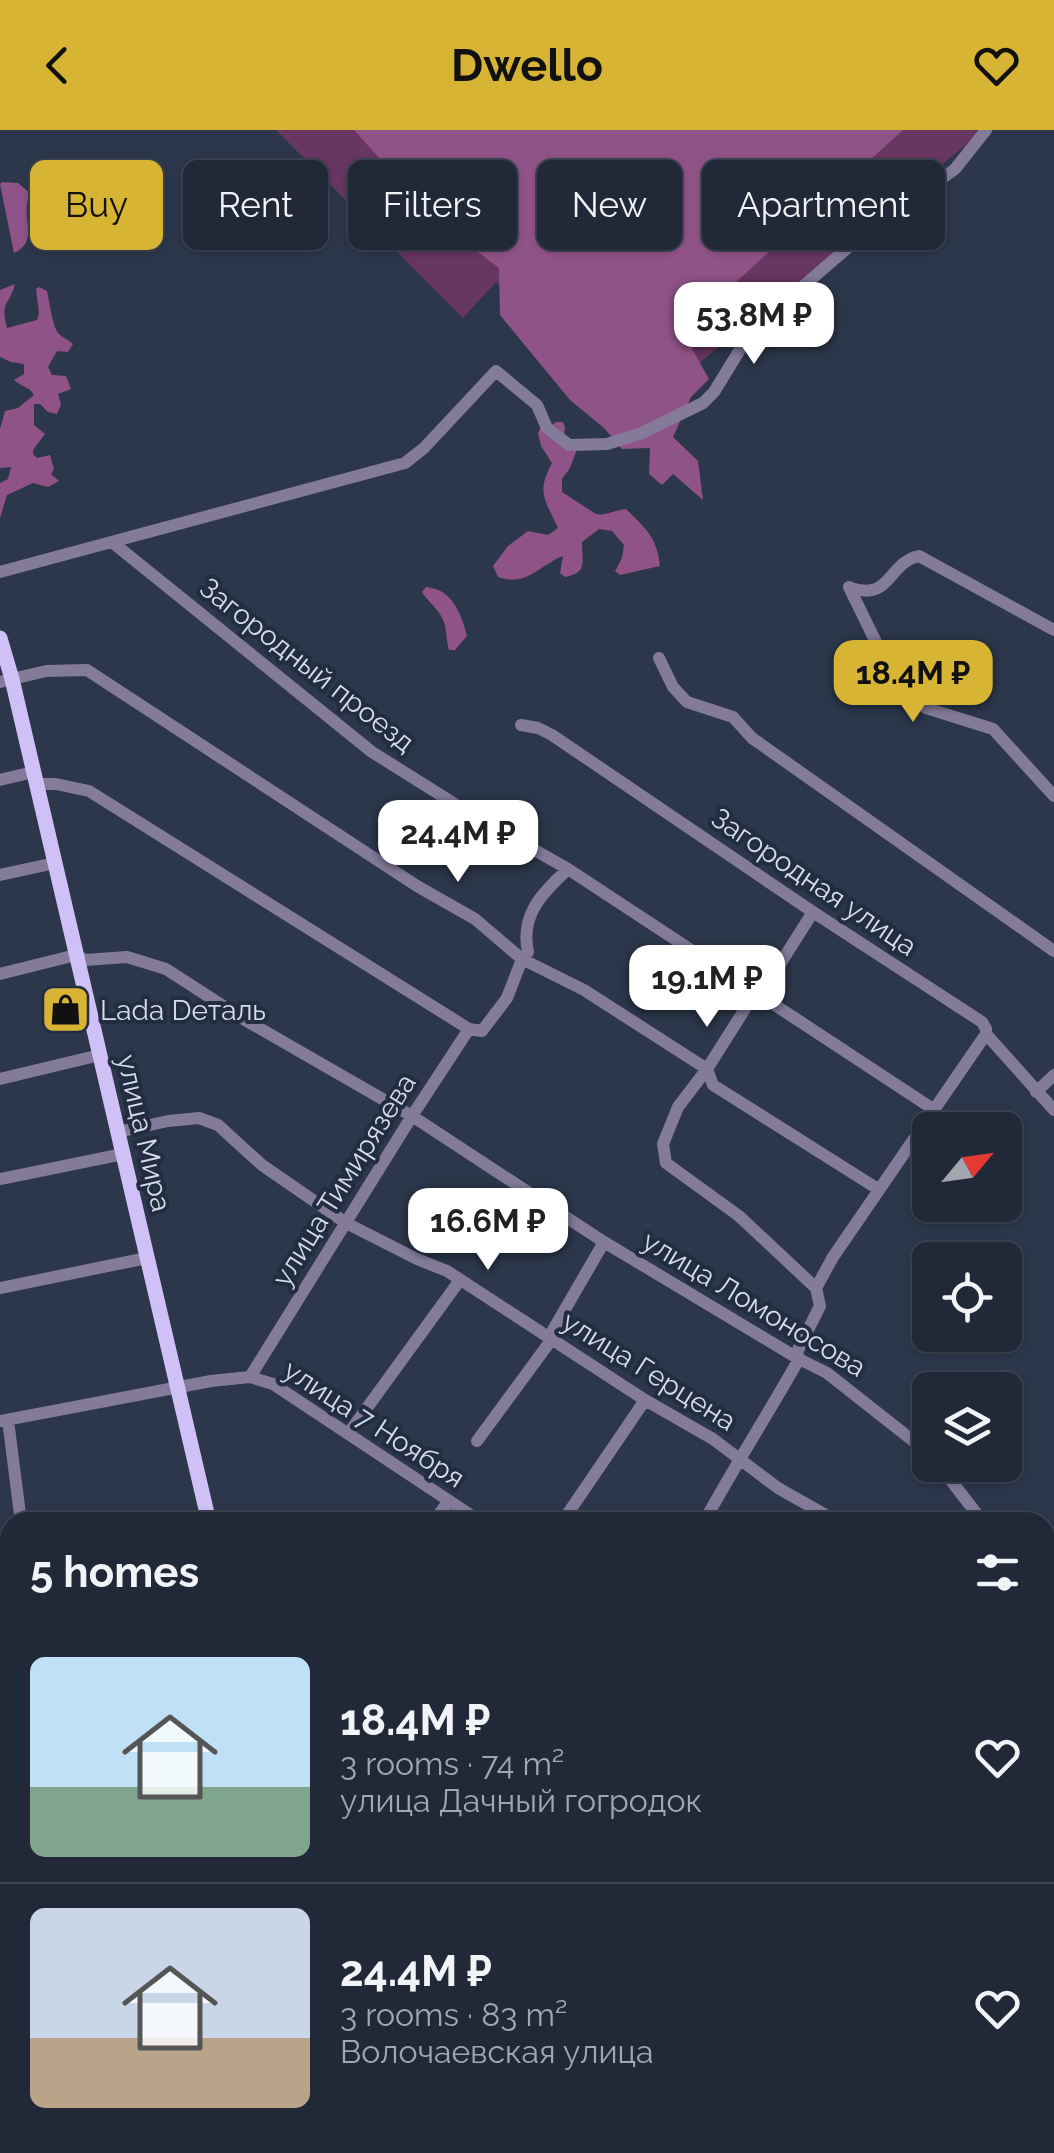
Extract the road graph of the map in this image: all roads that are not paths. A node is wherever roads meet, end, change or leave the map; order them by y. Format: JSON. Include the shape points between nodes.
{"nodes":[{"id":1,"x":986,"y":130,"type":"edge"},
{"id":2,"x":112,"y":542,"type":"junction"},
{"id":3,"x":0,"y":572,"type":"edge"},
{"id":4,"x":1054,"y":630,"type":"edge"},
{"id":5,"x":0,"y":638,"type":"edge"},
{"id":6,"x":659,"y":658,"type":"dead end"},
{"id":7,"x":6,"y":681,"type":"edge"},
{"id":8,"x":521,"y":726,"type":"dead end"},
{"id":9,"x":35,"y":778,"type":"junction"},
{"id":10,"x":0,"y":780,"type":"edge"},
{"id":11,"x":1054,"y":796,"type":"edge"},
{"id":12,"x":55,"y":863,"type":"junction"},
{"id":13,"x":568,"y":870,"type":"junction"},
{"id":14,"x":0,"y":875,"type":"edge"},
{"id":15,"x":813,"y":912,"type":"junction"},
{"id":16,"x":1054,"y":952,"type":"edge"},
{"id":17,"x":76,"y":956,"type":"junction"},
{"id":18,"x":522,"y":959,"type":"junction"},
{"id":19,"x":0,"y":974,"type":"edge"},
{"id":20,"x":755,"y":993,"type":"junction"},
{"id":21,"x":469,"y":1029,"type":"junction"},
{"id":22,"x":986,"y":1034,"type":"junction"},
{"id":23,"x":100,"y":1055,"type":"junction"},
{"id":24,"x":707,"y":1069,"type":"junction"},
{"id":25,"x":1054,"y":1075,"type":"edge"},
{"id":26,"x":0,"y":1079,"type":"edge"},
{"id":27,"x":1036,"y":1092,"type":"junction"},
{"id":28,"x":933,"y":1109,"type":"junction"},
{"id":29,"x":1054,"y":1110,"type":"edge"},
{"id":30,"x":412,"y":1116,"type":"junction"},
{"id":31,"x":118,"y":1132,"type":"junction"},
{"id":32,"x":123,"y":1154,"type":"junction"},
{"id":33,"x":0,"y":1179,"type":"edge"},
{"id":34,"x":878,"y":1189,"type":"junction"},
{"id":35,"x":346,"y":1223,"type":"junction"},
{"id":36,"x":604,"y":1242,"type":"junction"},
{"id":37,"x":147,"y":1258,"type":"junction"},
{"id":38,"x":460,"y":1280,"type":"junction"},
{"id":39,"x":0,"y":1288,"type":"edge"},
{"id":40,"x":816,"y":1288,"type":"junction"},
{"id":41,"x":552,"y":1339,"type":"junction"},
{"id":42,"x":799,"y":1359,"type":"junction"},
{"id":43,"x":250,"y":1377,"type":"junction"},
{"id":44,"x":178,"y":1388,"type":"junction"},
{"id":45,"x":646,"y":1400,"type":"junction"},
{"id":46,"x":4,"y":1421,"type":"edge"},
{"id":47,"x":348,"y":1434,"type":"junction"},
{"id":48,"x":912,"y":1440,"type":"edge"},
{"id":49,"x":477,"y":1441,"type":"dead end"},
{"id":50,"x":739,"y":1458,"type":"junction"},
{"id":51,"x":952,"y":1482,"type":"edge"},
{"id":52,"x":449,"y":1501,"type":"junction"},
{"id":53,"x":19,"y":1512,"type":"edge"},
{"id":54,"x":208,"y":1512,"type":"edge"},
{"id":55,"x":441,"y":1512,"type":"edge"},
{"id":56,"x":466,"y":1512,"type":"edge"},
{"id":57,"x":569,"y":1512,"type":"edge"},
{"id":58,"x":709,"y":1512,"type":"edge"},
{"id":59,"x":820,"y":1512,"type":"edge"},
{"id":60,"x":974,"y":1512,"type":"edge"}],
"edges":[{"from":1,"to":2,"type":"street","via":[[955,169],[851,245],[752,330],[703,403],[642,434],[569,445],[547,428],[537,404],[496,371],[405,463]]},
{"from":2,"to":3,"type":"street"},
{"from":2,"to":13,"type":"street","name":"Загородный проезд","via":[[372,752]]},
{"from":4,"to":11,"type":"street","via":[[918,556],[906,559],[884,586],[863,593],[849,587],[897,685],[926,708],[992,729]]},
{"from":5,"to":7,"type":"main road","name":"улица Мира"},
{"from":6,"to":16,"type":"street","via":[[687,702],[733,717],[752,738]]},
{"from":7,"to":9,"type":"main road","name":"улица Мира"},
{"from":7,"to":18,"type":"street","via":[[87,670],[475,919]]},
{"from":8,"to":15,"type":"street","name":"Загородная улица","via":[[552,735]]},
{"from":9,"to":10,"type":"street"},
{"from":9,"to":12,"type":"main road","name":"улица Мира"},
{"from":9,"to":21,"type":"street","via":[[89,791]]},
{"from":12,"to":14,"type":"street"},
{"from":12,"to":17,"type":"main road","name":"улица Мира"},
{"from":13,"to":18,"type":"street","name":"улица Тимирязева","via":[[532,911]]},
{"from":13,"to":20,"type":"street","name":"Загородный проезд"},
{"from":15,"to":20,"type":"street","via":[[768,984]]},
{"from":15,"to":22,"type":"street","name":"Загородная улица","via":[[982,1022]]},
{"from":17,"to":19,"type":"street","name":"улица Ломоносова"},
{"from":17,"to":23,"type":"main road","name":"улица Мира"},
{"from":17,"to":30,"type":"street","name":"улица Ломоносова","via":[[128,956],[166,969]]},
{"from":18,"to":21,"type":"street","name":"улица Тимирязева","via":[[507,998],[482,1031]]},
{"from":18,"to":24,"type":"street","via":[[584,990]]},
{"from":20,"to":24,"type":"street"},
{"from":20,"to":28,"type":"street","name":"Загородный проезд"},
{"from":21,"to":30,"type":"street","name":"улица Тимирязева"},
{"from":22,"to":27,"type":"street","name":"Загородная улица"},
{"from":22,"to":28,"type":"street"},
{"from":23,"to":26,"type":"street"},
{"from":23,"to":31,"type":"main road","name":"улица Мира"},
{"from":24,"to":34,"type":"street","via":[[713,1085]]},
{"from":24,"to":40,"type":"street","via":[[668,1127],[666,1162],[739,1216]]},
{"from":25,"to":27,"type":"street"},
{"from":27,"to":29,"type":"street","name":"Загородная улица"},
{"from":28,"to":34,"type":"street"},
{"from":30,"to":35,"type":"street","name":"улица Тимирязева"},
{"from":30,"to":36,"type":"street","name":"улица Ломоносова"},
{"from":31,"to":32,"type":"main road","name":"улица Мира"},
{"from":31,"to":35,"type":"street","name":"улица Герцена","via":[[199,1118],[218,1125]]},
{"from":32,"to":33,"type":"street"},
{"from":32,"to":37,"type":"main road","name":"улица Мира"},
{"from":34,"to":40,"type":"street"},
{"from":35,"to":38,"type":"street","name":"улица Герцена"},
{"from":35,"to":43,"type":"street","name":"улица Тимирязева"},
{"from":36,"to":41,"type":"street"},
{"from":36,"to":42,"type":"street","name":"улица Ломоносова"},
{"from":37,"to":39,"type":"street"},
{"from":37,"to":44,"type":"main road","name":"улица Мира"},
{"from":38,"to":41,"type":"street","name":"улица Герцена"},
{"from":38,"to":47,"type":"street"},
{"from":40,"to":42,"type":"street","via":[[820,1306]]},
{"from":41,"to":45,"type":"street","name":"улица Герцена"},
{"from":41,"to":49,"type":"street"},
{"from":42,"to":48,"type":"street","name":"улица Ломоносова"},
{"from":42,"to":50,"type":"street"},
{"from":43,"to":44,"type":"street","name":"улица 7 Ноября"},
{"from":43,"to":47,"type":"street","name":"улица 7 Ноября","via":[[273,1384]]},
{"from":44,"to":46,"type":"street","name":"улица 7 Ноября"},
{"from":44,"to":54,"type":"main road","name":"улица Мира"},
{"from":45,"to":50,"type":"street","name":"улица Герцена"},
{"from":45,"to":57,"type":"street"},
{"from":46,"to":53,"type":"street"},
{"from":47,"to":52,"type":"street","name":"улица 7 Ноября"},
{"from":50,"to":58,"type":"street"},
{"from":50,"to":59,"type":"street","name":"улица Герцена"},
{"from":51,"to":60,"type":"street"},
{"from":52,"to":55,"type":"street"},
{"from":52,"to":56,"type":"street","name":"улица 7 Ноября"}]}
